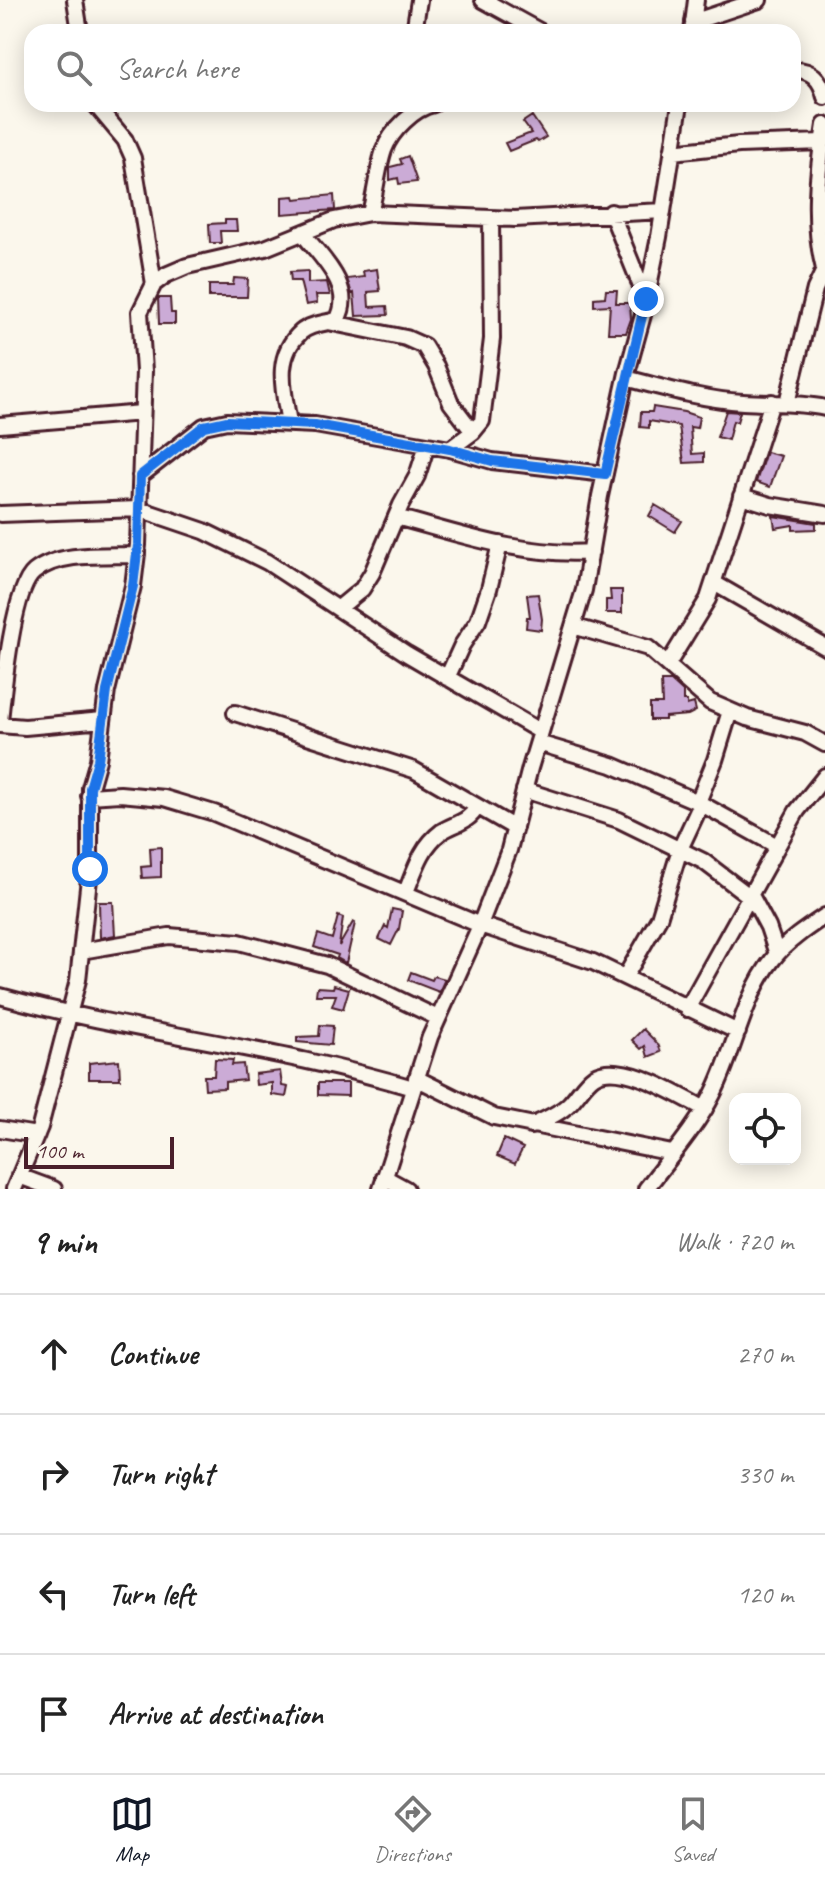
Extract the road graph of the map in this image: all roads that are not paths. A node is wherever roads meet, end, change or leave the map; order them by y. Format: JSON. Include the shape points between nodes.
{"nodes":[{"id":1,"x":75,"y":0,"type":"edge"},
{"id":2,"x":419,"y":0,"type":"edge"},
{"id":3,"x":483,"y":0,"type":"edge"},
{"id":4,"x":696,"y":0,"type":"edge"},
{"id":5,"x":759,"y":0,"type":"edge"},
{"id":6,"x":79,"y":24,"type":"edge"},
{"id":7,"x":415,"y":24,"type":"edge"},
{"id":8,"x":526,"y":24,"type":"edge"},
{"id":9,"x":692,"y":24,"type":"edge"},
{"id":10,"x":699,"y":24,"type":"edge"},
{"id":11,"x":801,"y":69,"type":"edge"},
{"id":12,"x":825,"y":97,"type":"edge"},
{"id":13,"x":102,"y":112,"type":"edge"},
{"id":14,"x":414,"y":112,"type":"edge"},
{"id":15,"x":679,"y":112,"type":"edge"},
{"id":16,"x":825,"y":125,"type":"edge"},
{"id":17,"x":822,"y":142,"type":"junction"},
{"id":18,"x":672,"y":152,"type":"junction"},
{"id":19,"x":663,"y":211,"type":"junction"},
{"id":20,"x":611,"y":212,"type":"junction"},
{"id":21,"x":370,"y":213,"type":"junction"},
{"id":22,"x":491,"y":218,"type":"junction"},
{"id":23,"x":303,"y":234,"type":"junction"},
{"id":24,"x":825,"y":268,"type":"edge"},
{"id":25,"x":154,"y":284,"type":"junction"},
{"id":26,"x":646,"y":299,"type":"junction"},
{"id":27,"x":328,"y":322,"type":"junction"},
{"id":28,"x":626,"y":378,"type":"junction"},
{"id":29,"x":780,"y":402,"type":"junction"},
{"id":30,"x":825,"y":408,"type":"edge"},
{"id":31,"x":142,"y":413,"type":"junction"},
{"id":32,"x":289,"y":423,"type":"junction"},
{"id":33,"x":0,"y":425,"type":"edge"},
{"id":34,"x":473,"y":432,"type":"junction"},
{"id":35,"x":427,"y":445,"type":"junction"},
{"id":36,"x":450,"y":449,"type":"junction"},
{"id":37,"x":605,"y":474,"type":"junction"},
{"id":38,"x":140,"y":476,"type":"junction"},
{"id":39,"x":741,"y":496,"type":"junction"},
{"id":40,"x":139,"y":509,"type":"junction"},
{"id":41,"x":0,"y":514,"type":"edge"},
{"id":42,"x":825,"y":514,"type":"edge"},
{"id":43,"x":396,"y":517,"type":"junction"},
{"id":44,"x":500,"y":544,"type":"junction"},
{"id":45,"x":591,"y":552,"type":"junction"},
{"id":46,"x":137,"y":555,"type":"junction"},
{"id":47,"x":714,"y":583,"type":"junction"},
{"id":48,"x":339,"y":608,"type":"junction"},
{"id":49,"x":573,"y":626,"type":"junction"},
{"id":50,"x":825,"y":647,"type":"edge"},
{"id":51,"x":668,"y":664,"type":"junction"},
{"id":52,"x":447,"y":678,"type":"junction"},
{"id":53,"x":730,"y":711,"type":"junction"},
{"id":54,"x":235,"y":713,"type":"dead end"},
{"id":55,"x":103,"y":720,"type":"junction"},
{"id":56,"x":0,"y":723,"type":"edge"},
{"id":57,"x":539,"y":738,"type":"junction"},
{"id":58,"x":825,"y":744,"type":"edge"},
{"id":59,"x":825,"y":776,"type":"edge"},
{"id":60,"x":524,"y":790,"type":"junction"},
{"id":61,"x":89,"y":796,"type":"junction"},
{"id":62,"x":699,"y":803,"type":"junction"},
{"id":63,"x":477,"y":807,"type":"junction"},
{"id":64,"x":515,"y":828,"type":"junction"},
{"id":65,"x":777,"y":846,"type":"junction"},
{"id":66,"x":680,"y":849,"type":"junction"},
{"id":67,"x":406,"y":892,"type":"junction"},
{"id":68,"x":750,"y":897,"type":"junction"},
{"id":69,"x":825,"y":916,"type":"edge"},
{"id":70,"x":480,"y":925,"type":"junction"},
{"id":71,"x":81,"y":951,"type":"junction"},
{"id":72,"x":777,"y":954,"type":"junction"},
{"id":73,"x":625,"y":977,"type":"junction"},
{"id":74,"x":0,"y":996,"type":"edge"},
{"id":75,"x":687,"y":1009,"type":"junction"},
{"id":76,"x":69,"y":1014,"type":"junction"},
{"id":77,"x":438,"y":1018,"type":"junction"},
{"id":78,"x":738,"y":1032,"type":"junction"},
{"id":79,"x":414,"y":1083,"type":"junction"},
{"id":80,"x":705,"y":1109,"type":"junction"},
{"id":81,"x":531,"y":1126,"type":"junction"},
{"id":82,"x":0,"y":1129,"type":"edge"},
{"id":83,"x":37,"y":1135,"type":"junction"},
{"id":84,"x":672,"y":1153,"type":"junction"},
{"id":85,"x":16,"y":1183,"type":"edge"},
{"id":86,"x":382,"y":1183,"type":"edge"},
{"id":87,"x":54,"y":1189,"type":"edge"},
{"id":88,"x":406,"y":1189,"type":"edge"},
{"id":89,"x":646,"y":1189,"type":"edge"}],
"edges":[{"from":1,"to":6,"type":"street"},
{"from":2,"to":7,"type":"street"},
{"from":3,"to":8,"type":"street"},
{"from":4,"to":9,"type":"street"},
{"from":5,"to":10,"type":"street"},
{"from":11,"to":12,"type":"street","via":[[814,75]]},
{"from":13,"to":25,"type":"street","via":[[133,158]]},
{"from":14,"to":21,"type":"street","via":[[384,150]]},
{"from":15,"to":18,"type":"street"},
{"from":16,"to":17,"type":"street"},
{"from":17,"to":18,"type":"street"},
{"from":17,"to":24,"type":"street","via":[[818,229]]},
{"from":18,"to":19,"type":"street"},
{"from":19,"to":20,"type":"street"},
{"from":19,"to":26,"type":"street"},
{"from":20,"to":22,"type":"street"},
{"from":20,"to":26,"type":"street"},
{"from":21,"to":22,"type":"street"},
{"from":21,"to":23,"type":"street","via":[[334,220]]},
{"from":22,"to":34,"type":"street","via":[[490,365],[482,421]]},
{"from":23,"to":25,"type":"street","via":[[187,266]]},
{"from":23,"to":27,"type":"street","via":[[342,289],[342,312]]},
{"from":24,"to":29,"type":"street"},
{"from":25,"to":31,"type":"street","via":[[140,312]]},
{"from":26,"to":28,"type":"street"},
{"from":27,"to":32,"type":"street","via":[[300,333],[282,365]]},
{"from":27,"to":34,"type":"street","via":[[424,346],[451,403]]},
{"from":28,"to":29,"type":"street","via":[[742,402]]},
{"from":28,"to":37,"type":"street"},
{"from":29,"to":30,"type":"street"},
{"from":29,"to":39,"type":"street"},
{"from":31,"to":33,"type":"street"},
{"from":31,"to":38,"type":"street"},
{"from":32,"to":35,"type":"street"},
{"from":32,"to":38,"type":"street","via":[[227,421],[204,426]]},
{"from":34,"to":36,"type":"street"},
{"from":35,"to":36,"type":"street"},
{"from":35,"to":43,"type":"street"},
{"from":36,"to":37,"type":"street","via":[[503,463]]},
{"from":37,"to":45,"type":"street"},
{"from":38,"to":40,"type":"street"},
{"from":39,"to":42,"type":"street"},
{"from":39,"to":47,"type":"street"},
{"from":40,"to":41,"type":"street"},
{"from":40,"to":46,"type":"street"},
{"from":40,"to":48,"type":"street","via":[[217,537]]},
{"from":43,"to":44,"type":"street"},
{"from":43,"to":48,"type":"street","via":[[362,589]]},
{"from":44,"to":45,"type":"street","via":[[560,554]]},
{"from":44,"to":52,"type":"street","via":[[478,621]]},
{"from":45,"to":49,"type":"street"},
{"from":46,"to":55,"type":"street"},
{"from":46,"to":56,"type":"street","via":[[70,559],[33,572],[7,659]]},
{"from":47,"to":50,"type":"street"},
{"from":47,"to":51,"type":"street"},
{"from":48,"to":52,"type":"street"},
{"from":49,"to":51,"type":"street","via":[[648,648]]},
{"from":49,"to":57,"type":"street"},
{"from":51,"to":53,"type":"street","via":[[710,702]]},
{"from":52,"to":57,"type":"street"},
{"from":53,"to":58,"type":"street"},
{"from":53,"to":62,"type":"street"},
{"from":54,"to":63,"type":"street","via":[[414,770]]},
{"from":55,"to":56,"type":"street","via":[[25,727]]},
{"from":55,"to":61,"type":"street"},
{"from":57,"to":60,"type":"street"},
{"from":57,"to":62,"type":"street"},
{"from":59,"to":65,"type":"street"},
{"from":60,"to":64,"type":"street"},
{"from":60,"to":66,"type":"street","via":[[619,820]]},
{"from":61,"to":67,"type":"street","via":[[164,798],[201,809]]},
{"from":61,"to":71,"type":"street","via":[[90,869]]},
{"from":62,"to":65,"type":"street"},
{"from":62,"to":66,"type":"street"},
{"from":63,"to":64,"type":"street"},
{"from":63,"to":67,"type":"street","via":[[469,819],[443,831],[424,849]]},
{"from":64,"to":70,"type":"street"},
{"from":65,"to":68,"type":"street"},
{"from":66,"to":68,"type":"street"},
{"from":66,"to":73,"type":"street","via":[[659,918]]},
{"from":67,"to":70,"type":"street"},
{"from":68,"to":72,"type":"street"},
{"from":68,"to":75,"type":"street"},
{"from":69,"to":72,"type":"street"},
{"from":70,"to":73,"type":"street"},
{"from":70,"to":77,"type":"street"},
{"from":71,"to":76,"type":"street"},
{"from":71,"to":77,"type":"street","via":[[169,936],[239,942],[327,965]]},
{"from":72,"to":78,"type":"street"},
{"from":73,"to":75,"type":"street"},
{"from":74,"to":76,"type":"street"},
{"from":75,"to":78,"type":"street"},
{"from":76,"to":79,"type":"street"},
{"from":76,"to":83,"type":"street"},
{"from":77,"to":79,"type":"street"},
{"from":78,"to":80,"type":"street"},
{"from":79,"to":81,"type":"street","via":[[494,1117]]},
{"from":79,"to":86,"type":"street"},
{"from":80,"to":81,"type":"street","via":[[666,1088],[613,1072],[597,1074],[567,1106]]},
{"from":80,"to":84,"type":"street"},
{"from":81,"to":84,"type":"street"},
{"from":82,"to":83,"type":"street"},
{"from":83,"to":85,"type":"street"},
{"from":84,"to":89,"type":"street"},
{"from":85,"to":87,"type":"street"},
{"from":86,"to":88,"type":"street"}]}
